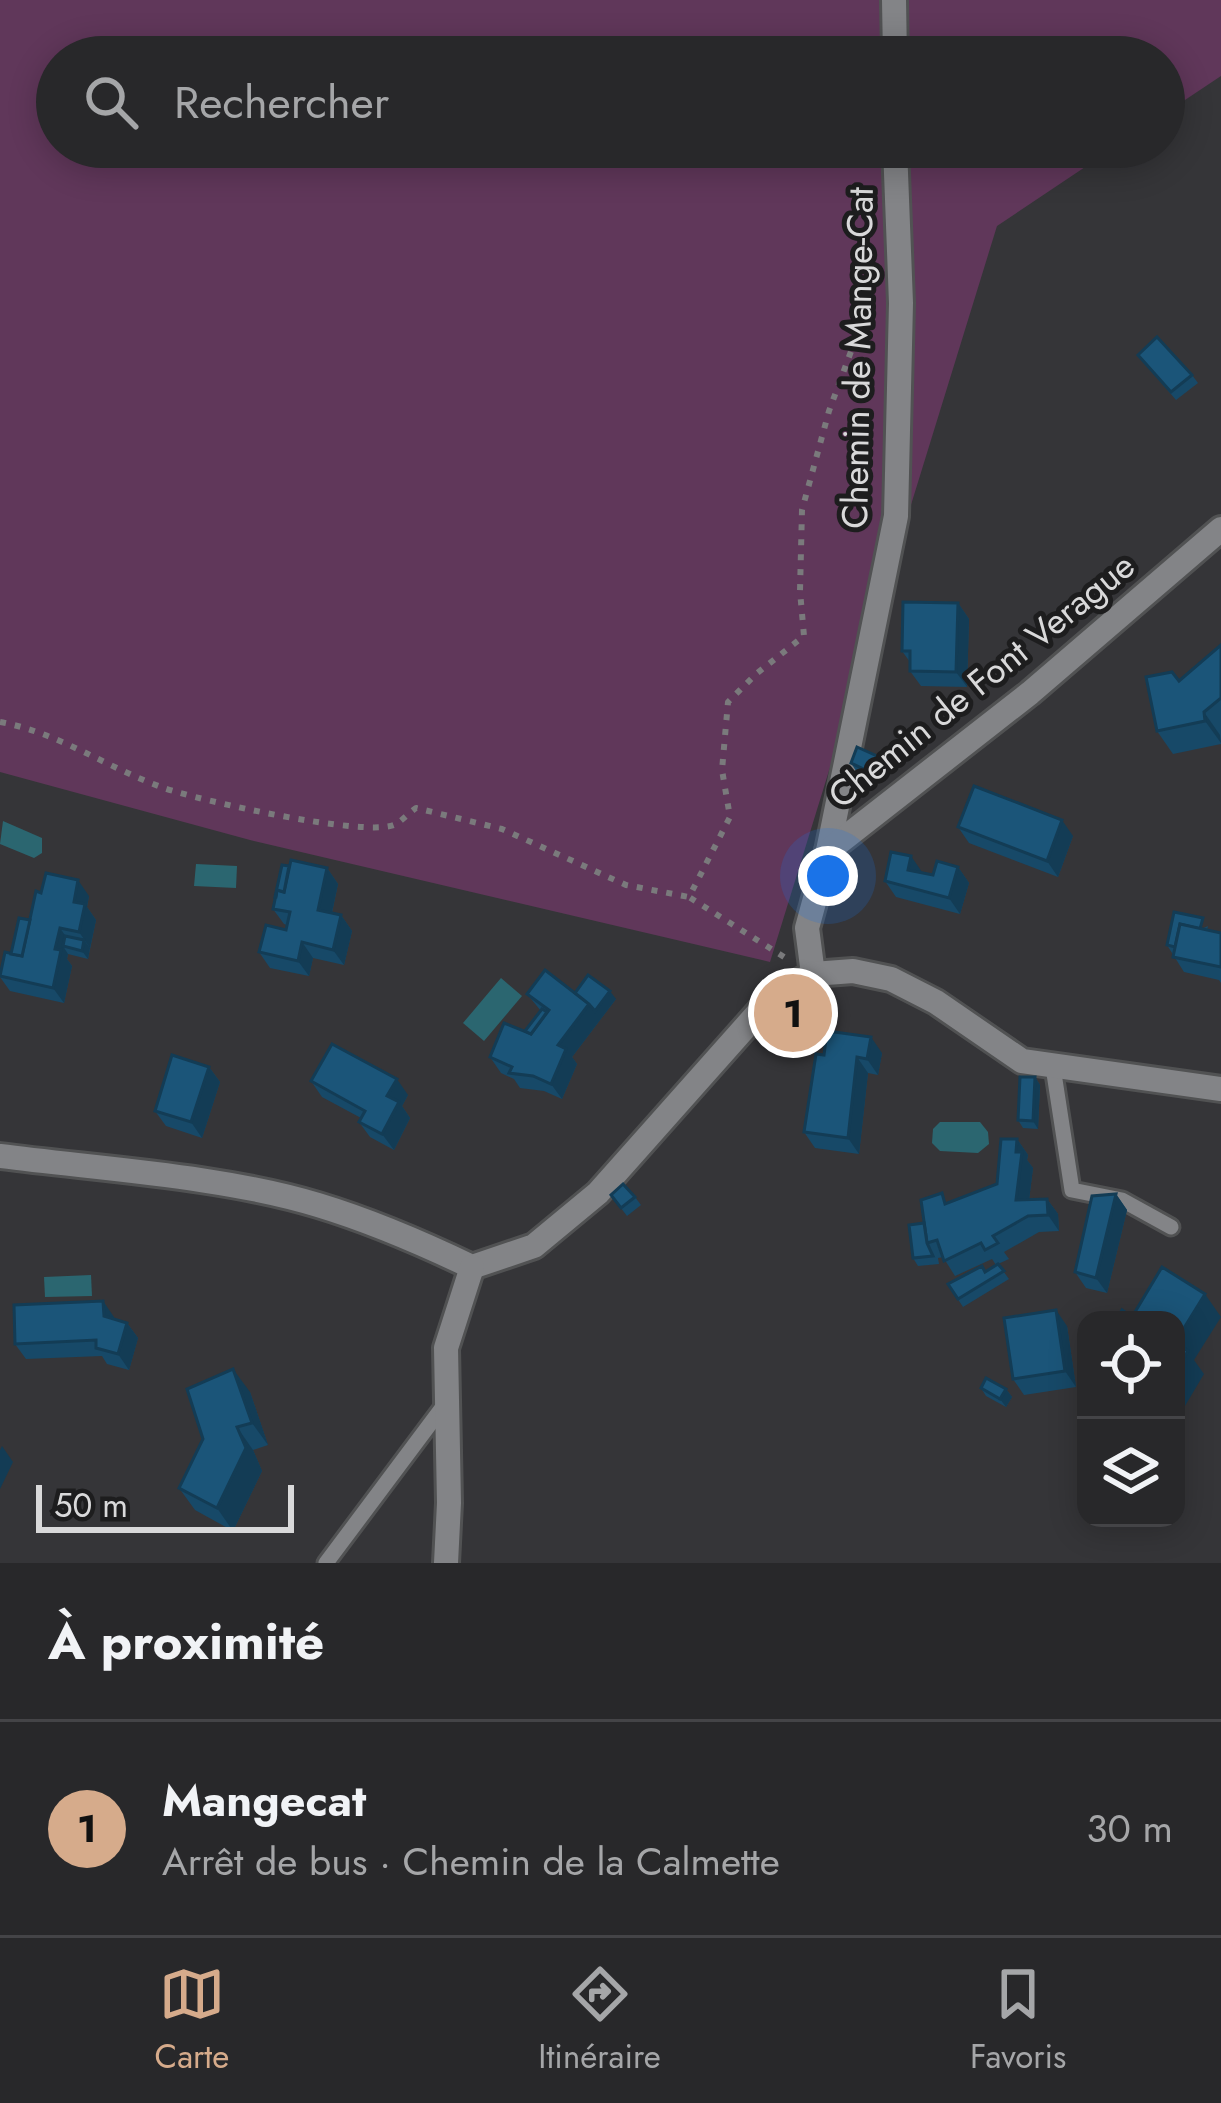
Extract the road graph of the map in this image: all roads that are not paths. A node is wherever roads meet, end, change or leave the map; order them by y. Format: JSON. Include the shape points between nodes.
{"nodes":[{"id":1,"x":894,"y":0,"type":"edge"},
{"id":2,"x":895,"y":36,"type":"edge"},
{"id":3,"x":897,"y":168,"type":"edge"},
{"id":4,"x":1221,"y":529,"type":"edge"},
{"id":5,"x":828,"y":851,"type":"junction"},
{"id":6,"x":812,"y":974,"type":"junction"},
{"id":7,"x":1053,"y":1067,"type":"junction"},
{"id":8,"x":1221,"y":1089,"type":"edge"},
{"id":9,"x":0,"y":1156,"type":"edge"},
{"id":10,"x":1171,"y":1227,"type":"dead end"},
{"id":11,"x":472,"y":1267,"type":"junction"},
{"id":12,"x":447,"y":1402,"type":"junction"},
{"id":13,"x":326,"y":1563,"type":"edge"},
{"id":14,"x":446,"y":1563,"type":"edge"}],
"edges":[{"from":1,"to":2,"type":"street"},
{"from":3,"to":5,"type":"street","name":"Chemin de Mange-Cat","via":[[896,516]]},
{"from":4,"to":5,"type":"street","name":"Chemin de Font Verague"},
{"from":5,"to":6,"type":"street","name":"Chemin de Font Verague","via":[[807,928]]},
{"from":6,"to":7,"type":"street","via":[[891,979],[1022,1061]]},
{"from":6,"to":11,"type":"street","via":[[773,996],[598,1192],[534,1246]]},
{"from":7,"to":8,"type":"street"},
{"from":7,"to":10,"type":"lane","via":[[1072,1190],[1122,1200]]},
{"from":9,"to":11,"type":"street","via":[[316,1204]]},
{"from":11,"to":12,"type":"street","via":[[446,1348]]},
{"from":12,"to":13,"type":"lane"},
{"from":12,"to":14,"type":"street"}]}
